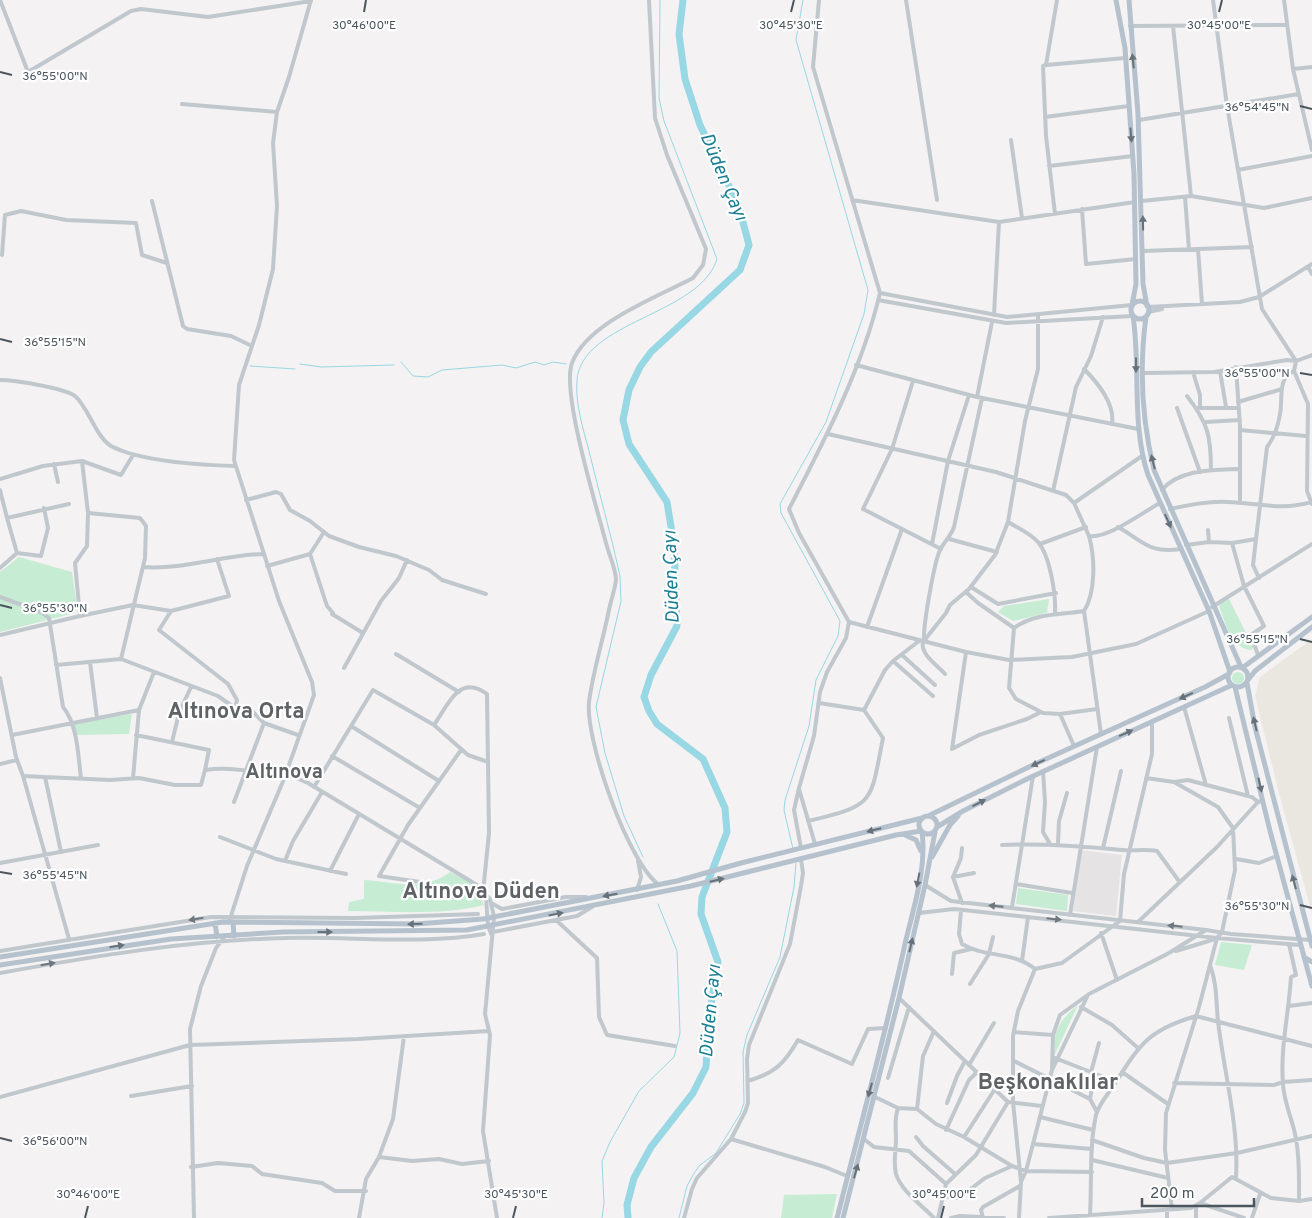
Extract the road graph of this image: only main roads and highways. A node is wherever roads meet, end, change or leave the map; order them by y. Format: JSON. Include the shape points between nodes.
{"nodes":[{"id":1,"x":1116,"y":0,"type":"edge"},
{"id":2,"x":1129,"y":0,"type":"edge"},
{"id":3,"x":1132,"y":305,"type":"junction"},
{"id":4,"x":1147,"y":311,"type":"junction"},
{"id":5,"x":1133,"y":316,"type":"junction"},
{"id":6,"x":1211,"y":608,"type":"junction"},
{"id":7,"x":1312,"y":617,"type":"edge"},
{"id":8,"x":1312,"y":627,"type":"edge"},
{"id":9,"x":1241,"y":667,"type":"junction"},
{"id":10,"x":1229,"y":673,"type":"junction"},
{"id":11,"x":1247,"y":682,"type":"junction"},
{"id":12,"x":1234,"y":686,"type":"junction"},
{"id":13,"x":963,"y":811,"type":"junction"},
{"id":14,"x":928,"y":816,"type":"junction"},
{"id":15,"x":922,"y":818,"type":"junction"},
{"id":16,"x":936,"y":829,"type":"junction"},
{"id":17,"x":921,"y":831,"type":"junction"},
{"id":18,"x":902,"y":834,"type":"junction"},
{"id":19,"x":923,"y":856,"type":"junction"},
{"id":20,"x":930,"y":862,"type":"junction"},
{"id":21,"x":231,"y":920,"type":"junction"},
{"id":22,"x":215,"y":923,"type":"junction"},
{"id":23,"x":234,"y":936,"type":"junction"},
{"id":24,"x":221,"y":938,"type":"junction"},
{"id":25,"x":1311,"y":944,"type":"edge"},
{"id":26,"x":1300,"y":945,"type":"junction"},
{"id":27,"x":0,"y":957,"type":"edge"},
{"id":28,"x":1304,"y":958,"type":"junction"},
{"id":29,"x":1312,"y":962,"type":"edge"},
{"id":30,"x":0,"y":965,"type":"edge"},
{"id":31,"x":1312,"y":986,"type":"edge"},
{"id":32,"x":837,"y":1218,"type":"edge"},
{"id":33,"x":842,"y":1218,"type":"edge"}],
"edges":[{"from":1,"to":3,"type":"main road","one_way":true,"via":[[1126,58],[1133,156],[1136,284]]},
{"from":4,"to":2,"type":"main road","one_way":true,"via":[[1143,284],[1139,120]]},
{"from":3,"to":4,"type":"main road","via":[[1140,302]]},
{"from":3,"to":5,"type":"main road"},
{"from":4,"to":5,"type":"main road","via":[[1138,319]]},
{"from":6,"to":4,"type":"main road","one_way":true,"via":[[1154,470],[1146,436],[1143,372]]},
{"from":5,"to":6,"type":"main road","one_way":true,"via":[[1142,456],[1181,549]]},
{"from":6,"to":9,"type":"main road"},
{"from":6,"to":10,"type":"main road"},
{"from":7,"to":9,"type":"main road"},
{"from":8,"to":11,"type":"main road","via":[[1255,671]]},
{"from":9,"to":10,"type":"main road"},
{"from":9,"to":11,"type":"main road","via":[[1247,672]]},
{"from":10,"to":12,"type":"main road","via":[[1229,680]]},
{"from":10,"to":14,"type":"main road","one_way":true},
{"from":11,"to":12,"type":"main road","via":[[1242,687]]},
{"from":25,"to":11,"type":"main road","one_way":true,"via":[[1255,727]]},
{"from":13,"to":12,"type":"main road","one_way":true,"via":[[1043,771]]},
{"from":12,"to":26,"type":"main road","one_way":true},
{"from":13,"to":16,"type":"main road"},
{"from":13,"to":20,"type":"main road","via":[[950,825]]},
{"from":14,"to":15,"type":"main road"},
{"from":14,"to":16,"type":"main road","via":[[935,819]]},
{"from":15,"to":17,"type":"main road","via":[[919,824]]},
{"from":15,"to":21,"type":"main road","one_way":true,"via":[[659,885],[491,918],[446,923],[326,924]]},
{"from":16,"to":17,"type":"main road","via":[[930,834]]},
{"from":16,"to":20,"type":"main road"},
{"from":17,"to":18,"type":"main road"},
{"from":17,"to":19,"type":"main road"},
{"from":18,"to":19,"type":"main road","via":[[920,844]]},
{"from":23,"to":18,"type":"main road","one_way":true,"via":[[283,932],[450,931],[491,926],[691,886]]},
{"from":19,"to":32,"type":"main road","one_way":true,"via":[[886,1028]]},
{"from":33,"to":20,"type":"main road","one_way":true,"via":[[875,1097]]},
{"from":21,"to":22,"type":"main road"},
{"from":21,"to":23,"type":"main road"},
{"from":22,"to":24,"type":"main road"},
{"from":22,"to":27,"type":"main road"},
{"from":23,"to":24,"type":"main road"},
{"from":30,"to":24,"type":"main road","one_way":true,"via":[[129,944]]},
{"from":25,"to":26,"type":"main road"},
{"from":26,"to":28,"type":"main road"},
{"from":28,"to":29,"type":"main road"},
{"from":28,"to":31,"type":"main road"}]}
